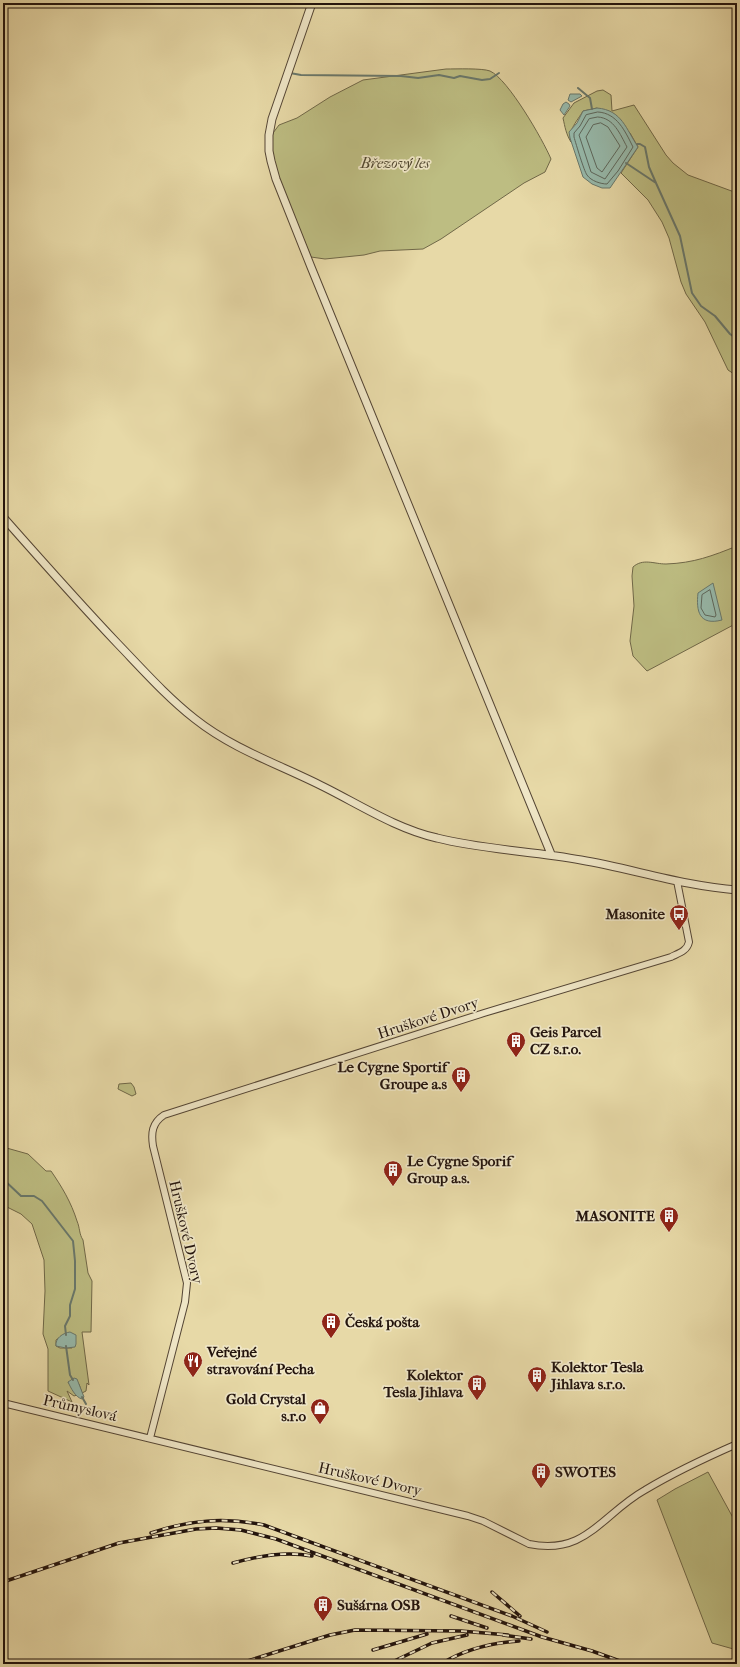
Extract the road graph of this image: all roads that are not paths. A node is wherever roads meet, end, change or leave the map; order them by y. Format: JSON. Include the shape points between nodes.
{"nodes":[{"id":1,"x":312,"y":3,"type":"edge"},
{"id":2,"x":3,"y":517,"type":"edge"},
{"id":3,"x":550,"y":854,"type":"junction"},
{"id":4,"x":677,"y":881,"type":"junction"},
{"id":5,"x":737,"y":890,"type":"edge"},
{"id":6,"x":3,"y":1403,"type":"edge"},
{"id":7,"x":150,"y":1438,"type":"junction"},
{"id":8,"x":737,"y":1444,"type":"edge"}],
"edges":[{"from":1,"to":3,"type":"street","via":[[272,119],[269,151],[276,179]]},
{"from":2,"to":3,"type":"street","via":[[85,610],[148,676],[196,720],[250,754],[312,781],[413,831],[465,844]]},
{"from":3,"to":4,"type":"street"},
{"from":4,"to":5,"type":"street"},
{"from":4,"to":7,"type":"street","name":"Hruškové Dvory","via":[[689,942],[682,952],[164,1116],[155,1122],[153,1146],[187,1283],[185,1302]]},
{"from":6,"to":7,"type":"street","name":"Průmyslová"},
{"from":7,"to":8,"type":"street","name":"Hruškové Dvory","via":[[468,1516],[529,1544],[551,1546],[583,1538],[643,1490]]}]}
